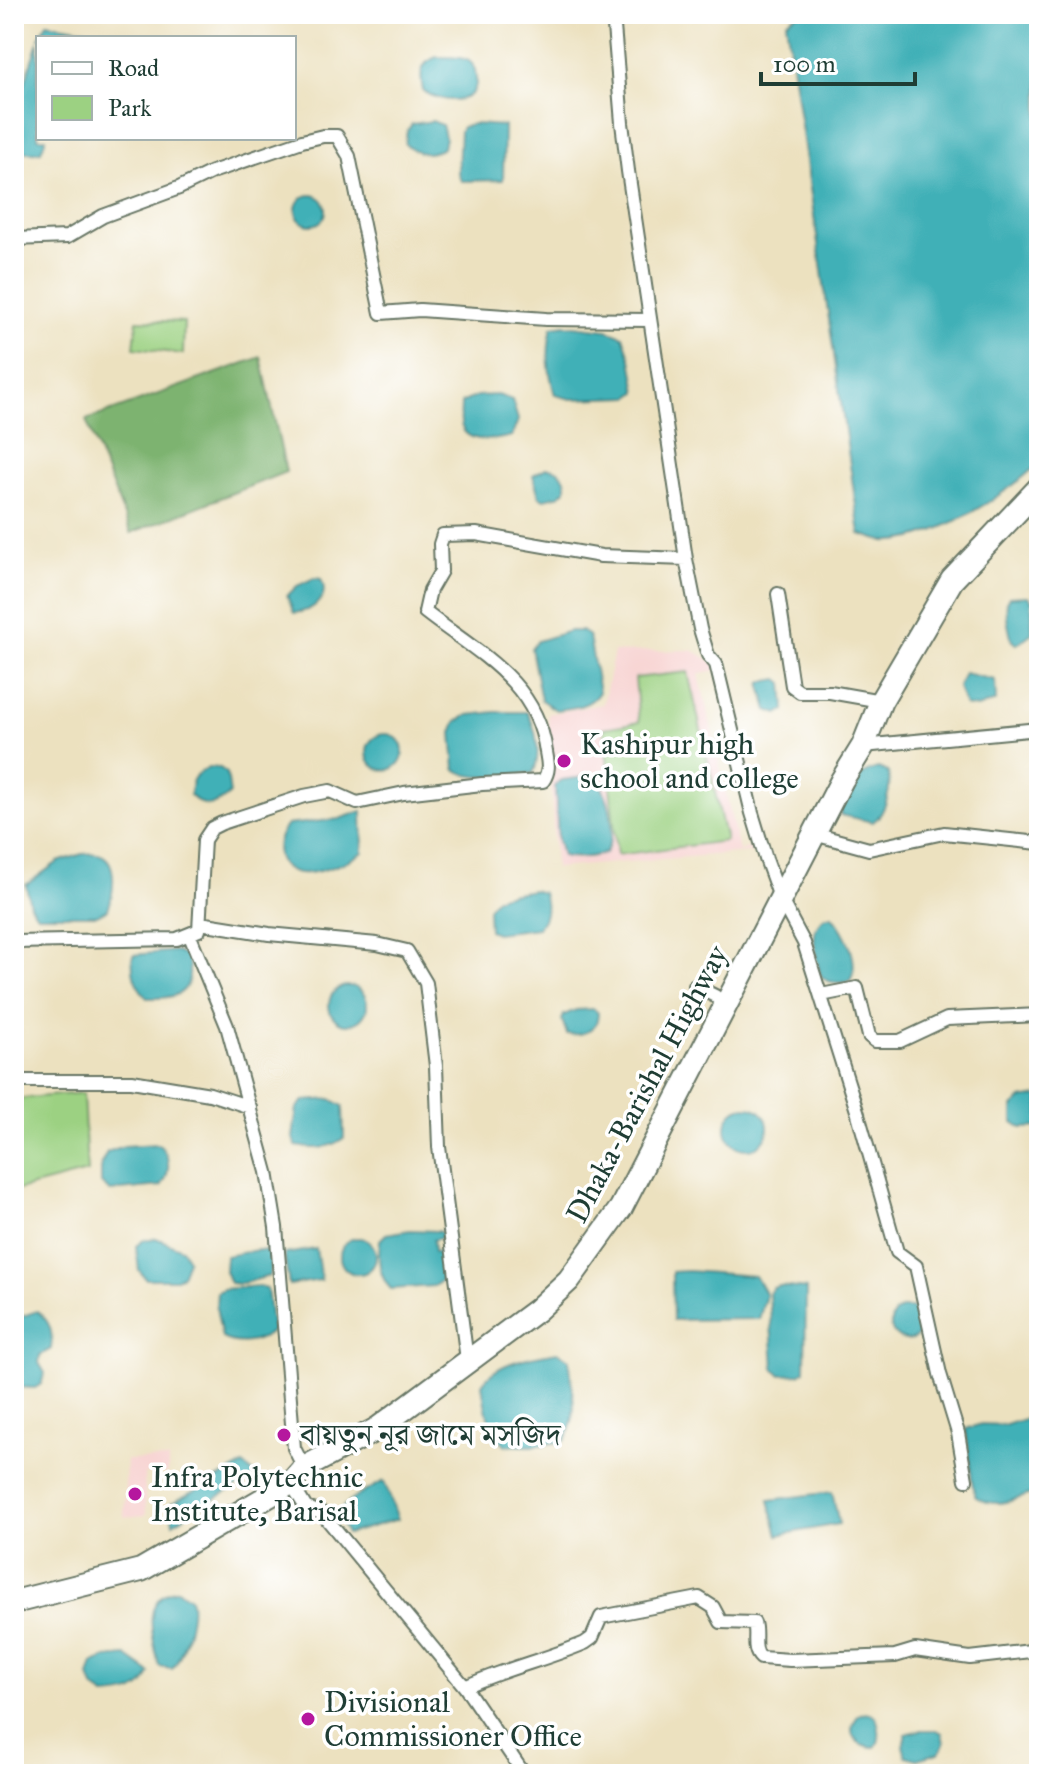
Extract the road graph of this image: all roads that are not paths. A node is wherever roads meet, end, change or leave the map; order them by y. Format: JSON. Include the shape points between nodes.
{"nodes":[{"id":1,"x":613,"y":14,"type":"edge"},
{"id":2,"x":14,"y":239,"type":"edge"},
{"id":3,"x":650,"y":320,"type":"junction"},
{"id":4,"x":1039,"y":488,"type":"edge"},
{"id":5,"x":686,"y":559,"type":"junction"},
{"id":6,"x":778,"y":594,"type":"dead end"},
{"id":7,"x":881,"y":701,"type":"junction"},
{"id":8,"x":1039,"y":729,"type":"edge"},
{"id":9,"x":863,"y":746,"type":"junction"},
{"id":10,"x":814,"y":834,"type":"junction"},
{"id":11,"x":1039,"y":843,"type":"edge"},
{"id":12,"x":781,"y":900,"type":"junction"},
{"id":13,"x":200,"y":923,"type":"junction"},
{"id":14,"x":190,"y":936,"type":"junction"},
{"id":15,"x":14,"y":942,"type":"edge"},
{"id":16,"x":695,"y":986,"type":"dead end"},
{"id":17,"x":821,"y":995,"type":"junction"},
{"id":18,"x":726,"y":1008,"type":"junction"},
{"id":19,"x":1039,"y":1015,"type":"edge"},
{"id":20,"x":14,"y":1081,"type":"edge"},
{"id":21,"x":250,"y":1107,"type":"junction"},
{"id":22,"x":467,"y":1360,"type":"junction"},
{"id":23,"x":298,"y":1476,"type":"junction"},
{"id":24,"x":966,"y":1480,"type":"dead end"},
{"id":25,"x":14,"y":1602,"type":"edge"},
{"id":26,"x":1039,"y":1650,"type":"edge"},
{"id":27,"x":465,"y":1687,"type":"junction"},
{"id":28,"x":524,"y":1774,"type":"edge"}],
"edges":[{"from":1,"to":3,"type":"street","via":[[622,123]]},
{"from":2,"to":3,"type":"street","via":[[67,237],[103,216],[212,172],[302,141],[337,136],[349,156],[381,313],[420,310]]},
{"from":3,"to":5,"type":"street"},
{"from":4,"to":7,"type":"highway","name":"Dhaka-Barishal Highway","via":[[952,580]]},
{"from":5,"to":12,"type":"street","via":[[700,629],[716,664],[752,813]]},
{"from":5,"to":13,"type":"street","via":[[601,556],[476,534],[443,535],[441,571],[425,612],[505,671],[537,713],[547,775],[543,781],[404,793],[357,803],[330,791],[222,823],[204,840]]},
{"from":6,"to":7,"type":"street","via":[[792,686],[800,692]]},
{"from":7,"to":9,"type":"highway","name":"Dhaka-Barishal Highway"},
{"from":8,"to":9,"type":"street"},
{"from":9,"to":10,"type":"highway","name":"Dhaka-Barishal Highway"},
{"from":10,"to":11,"type":"street","via":[[869,849],[944,833]]},
{"from":10,"to":12,"type":"highway","name":"Dhaka-Barishal Highway"},
{"from":12,"to":17,"type":"street","via":[[804,943]]},
{"from":12,"to":18,"type":"highway","name":"Dhaka-Barishal Highway"},
{"from":13,"to":14,"type":"street"},
{"from":13,"to":22,"type":"street","via":[[407,951],[426,983],[439,1147]]},
{"from":14,"to":15,"type":"street"},
{"from":14,"to":21,"type":"street","via":[[227,1026]]},
{"from":16,"to":18,"type":"street"},
{"from":17,"to":19,"type":"street","via":[[857,988],[869,1036],[875,1041],[900,1041],[947,1019]]},
{"from":17,"to":24,"type":"street","via":[[897,1252],[916,1266]]},
{"from":18,"to":22,"type":"highway","name":"Dhaka-Barishal Highway","via":[[621,1208],[569,1280]]},
{"from":20,"to":21,"type":"street","via":[[132,1081],[181,1087]]},
{"from":21,"to":23,"type":"street","via":[[276,1227]]},
{"from":22,"to":23,"type":"highway","name":"Dhaka-Barishal Highway","via":[[377,1429]]},
{"from":23,"to":25,"type":"highway","name":"Dhaka-Barishal Highway","via":[[141,1570]]},
{"from":23,"to":27,"type":"street","via":[[306,1508],[322,1513]]},
{"from":26,"to":27,"type":"street","via":[[970,1658],[915,1650],[895,1656],[761,1658],[755,1649],[754,1623],[721,1622],[713,1607],[699,1598],[601,1617],[585,1643]]},
{"from":27,"to":28,"type":"street"}]}
